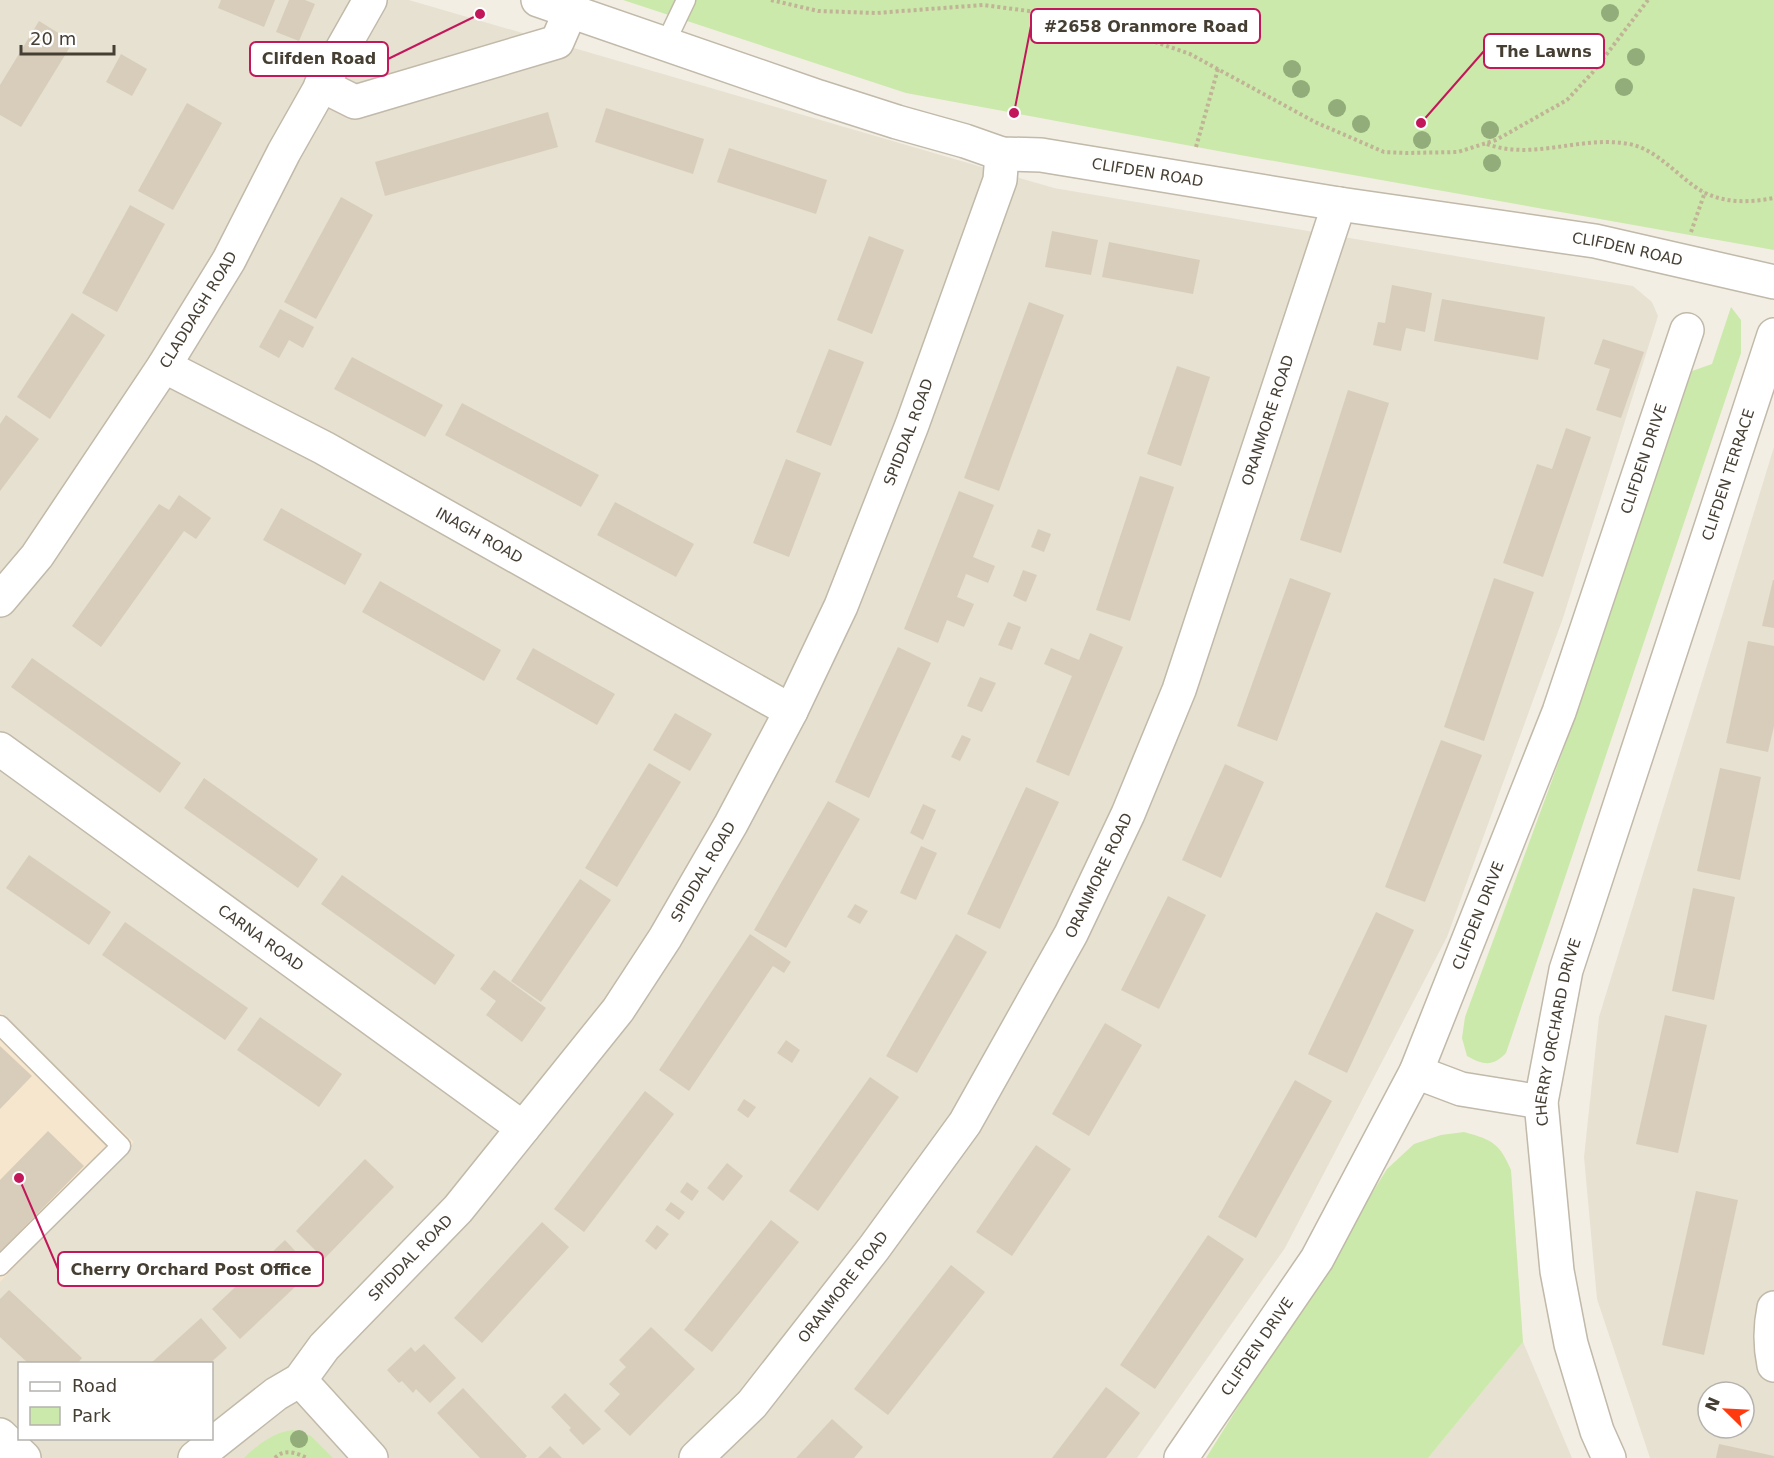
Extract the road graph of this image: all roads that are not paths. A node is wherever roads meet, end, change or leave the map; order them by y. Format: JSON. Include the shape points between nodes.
{"nodes":[{"id":1,"x":370,"y":0,"type":"edge"},
{"id":2,"x":538,"y":0,"type":"edge"},
{"id":3,"x":686,"y":0,"type":"edge"},
{"id":4,"x":570,"y":12,"type":"junction"},
{"id":5,"x":665,"y":44,"type":"junction"},
{"id":6,"x":321,"y":86,"type":"junction"},
{"id":7,"x":1002,"y":154,"type":"junction"},
{"id":8,"x":1339,"y":204,"type":"junction"},
{"id":9,"x":1774,"y":282,"type":"edge"},
{"id":10,"x":1687,"y":330,"type":"dead end"},
{"id":11,"x":1774,"y":335,"type":"edge"},
{"id":12,"x":164,"y":366,"type":"junction"},
{"id":13,"x":0,"y":600,"type":"edge"},
{"id":14,"x":1683,"y":614,"type":"joint"},
{"id":15,"x":791,"y":711,"type":"junction"},
{"id":16,"x":0,"y":749,"type":"edge"},
{"id":17,"x":0,"y":1025,"type":"edge"},
{"id":18,"x":1416,"y":1072,"type":"junction"},
{"id":19,"x":1541,"y":1102,"type":"junction"},
{"id":20,"x":523,"y":1128,"type":"junction"},
{"id":21,"x":0,"y":1266,"type":"edge"},
{"id":22,"x":1774,"y":1308,"type":"edge"},
{"id":23,"x":1774,"y":1365,"type":"edge"},
{"id":24,"x":300,"y":1380,"type":"junction"},
{"id":25,"x":0,"y":1435,"type":"edge"},
{"id":26,"x":24,"y":1458,"type":"edge"},
{"id":27,"x":195,"y":1458,"type":"edge"},
{"id":28,"x":371,"y":1458,"type":"edge"},
{"id":29,"x":696,"y":1458,"type":"edge"},
{"id":30,"x":1181,"y":1458,"type":"edge"},
{"id":31,"x":1609,"y":1458,"type":"edge"}],
"edges":[{"from":1,"to":6,"type":"street","name":"CLADDAGH ROAD"},
{"from":2,"to":4,"type":"street","name":"CLIFDEN ROAD"},
{"from":3,"to":5,"type":"lane"},
{"from":4,"to":5,"type":"street","name":"CLIFDEN ROAD"},
{"from":4,"to":6,"type":"street","via":[[557,42],[355,102]]},
{"from":5,"to":7,"type":"street","name":"CLIFDEN ROAD"},
{"from":6,"to":12,"type":"street","name":"CLADDAGH ROAD","via":[[229,260]]},
{"from":7,"to":8,"type":"street","name":"CLIFDEN ROAD","via":[[1041,155]]},
{"from":7,"to":15,"type":"street","name":"SPIDDAL ROAD","via":[[999,180],[912,425],[841,606]]},
{"from":8,"to":9,"type":"street","name":"CLIFDEN ROAD","via":[[1595,241]]},
{"from":8,"to":29,"type":"street","name":"ORANMORE ROAD","via":[[1179,690],[1128,814],[1071,934],[965,1123],[752,1404]]},
{"from":10,"to":18,"type":"street","name":"CLIFDEN DRIVE","via":[[1559,712]]},
{"from":11,"to":14,"type":"street","name":"CLIFDEN TERRACE"},
{"from":12,"to":13,"type":"street","name":"CLADDAGH ROAD","via":[[37,556]]},
{"from":12,"to":15,"type":"street","name":"INAGH ROAD","via":[[324,448]]},
{"from":14,"to":19,"type":"street","name":"CHERRY ORCHARD DRIVE","via":[[1566,970]]},
{"from":15,"to":20,"type":"street","name":"SPIDDAL ROAD","via":[[665,938],[618,1010]]},
{"from":16,"to":20,"type":"street","name":"CARNA ROAD"},
{"from":17,"to":21,"type":"lane","via":[[121,1146]]},
{"from":18,"to":19,"type":"street","via":[[1461,1089]]},
{"from":18,"to":30,"type":"street","name":"CLIFDEN DRIVE","via":[[1317,1259]]},
{"from":19,"to":31,"type":"street","name":"CHERRY ORCHARD DRIVE","via":[[1559,1282],[1571,1344]]},
{"from":20,"to":24,"type":"street","name":"SPIDDAL ROAD","via":[[458,1209],[324,1347]]},
{"from":22,"to":23,"type":"street"},
{"from":24,"to":27,"type":"street","name":"SPIDDAL ROAD","via":[[276,1394]]},
{"from":24,"to":28,"type":"street"},
{"from":25,"to":26,"type":"street"}]}
